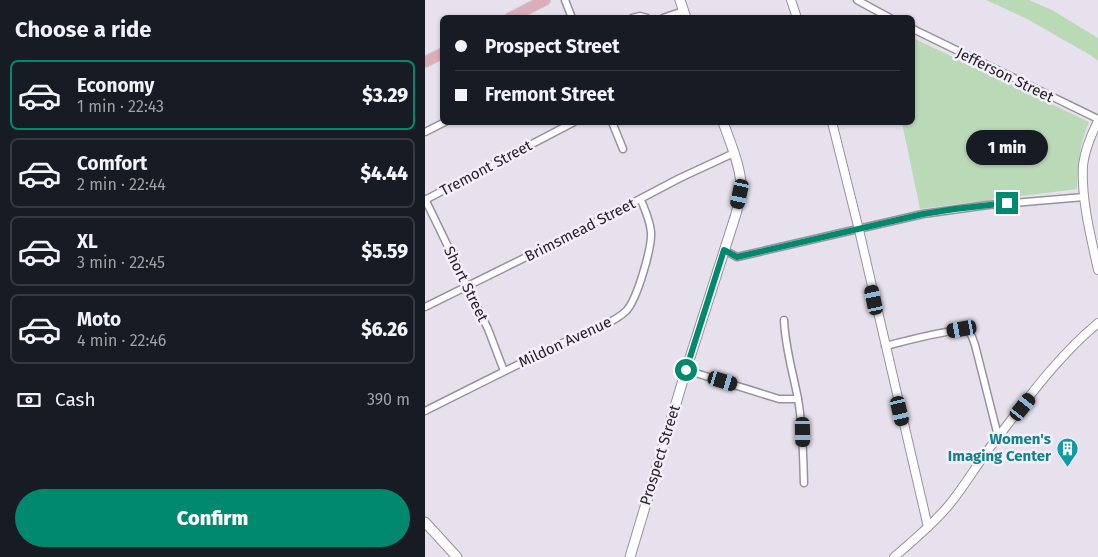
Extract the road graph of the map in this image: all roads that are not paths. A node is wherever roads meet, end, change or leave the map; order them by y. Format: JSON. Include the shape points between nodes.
{"nodes":[{"id":1,"x":545,"y":0,"type":"edge"},
{"id":2,"x":565,"y":0,"type":"edge"},
{"id":3,"x":680,"y":0,"type":"edge"},
{"id":4,"x":791,"y":0,"type":"edge"},
{"id":5,"x":857,"y":0,"type":"edge"},
{"id":6,"x":685,"y":14,"type":"edge"},
{"id":7,"x":517,"y":15,"type":"edge"},
{"id":8,"x":571,"y":15,"type":"edge"},
{"id":9,"x":796,"y":15,"type":"edge"},
{"id":10,"x":884,"y":15,"type":"edge"},
{"id":11,"x":915,"y":30,"type":"edge"},
{"id":12,"x":440,"y":54,"type":"edge"},
{"id":13,"x":425,"y":62,"type":"edge"},
{"id":14,"x":1098,"y":120,"type":"edge"},
{"id":15,"x":440,"y":124,"type":"edge"},
{"id":16,"x":568,"y":125,"type":"edge"},
{"id":17,"x":613,"y":125,"type":"edge"},
{"id":18,"x":724,"y":125,"type":"edge"},
{"id":19,"x":833,"y":125,"type":"edge"},
{"id":20,"x":425,"y":132,"type":"edge"},
{"id":21,"x":623,"y":149,"type":"dead end"},
{"id":22,"x":734,"y":153,"type":"junction"},
{"id":23,"x":1084,"y":197,"type":"junction"},
{"id":24,"x":425,"y":199,"type":"edge"},
{"id":25,"x":641,"y":200,"type":"junction"},
{"id":26,"x":859,"y":230,"type":"junction"},
{"id":27,"x":724,"y":250,"type":"junction"},
{"id":28,"x":1098,"y":270,"type":"edge"},
{"id":29,"x":467,"y":286,"type":"junction"},
{"id":30,"x":425,"y":307,"type":"edge"},
{"id":31,"x":784,"y":320,"type":"dead end"},
{"id":32,"x":1098,"y":323,"type":"edge"},
{"id":33,"x":885,"y":346,"type":"junction"},
{"id":34,"x":686,"y":370,"type":"junction"},
{"id":35,"x":504,"y":371,"type":"junction"},
{"id":36,"x":798,"y":399,"type":"junction"},
{"id":37,"x":425,"y":411,"type":"edge"},
{"id":38,"x":998,"y":436,"type":"junction"},
{"id":39,"x":804,"y":483,"type":"dead end"},
{"id":40,"x":425,"y":522,"type":"edge"},
{"id":41,"x":928,"y":527,"type":"junction"},
{"id":42,"x":457,"y":557,"type":"edge"},
{"id":43,"x":629,"y":557,"type":"edge"},
{"id":44,"x":894,"y":557,"type":"edge"}],
"edges":[{"from":1,"to":7,"type":"main road"},
{"from":2,"to":8,"type":"street"},
{"from":3,"to":6,"type":"main road"},
{"from":4,"to":9,"type":"street"},
{"from":5,"to":10,"type":"street"},
{"from":11,"to":14,"type":"street","name":"Jefferson Street"},
{"from":12,"to":13,"type":"main road"},
{"from":14,"to":23,"type":"street","via":[[1085,157]]},
{"from":15,"to":20,"type":"street"},
{"from":16,"to":24,"type":"street","name":"Tremont Street"},
{"from":17,"to":21,"type":"street"},
{"from":18,"to":22,"type":"main road","name":"Prospect Street"},
{"from":19,"to":26,"type":"street"},
{"from":22,"to":25,"type":"street","name":"Brimsmead Street"},
{"from":22,"to":27,"type":"main road","name":"Prospect Street","via":[[740,194]]},
{"from":23,"to":26,"type":"street","via":[[955,209]]},
{"from":23,"to":28,"type":"street"},
{"from":24,"to":29,"type":"street","name":"Short Street"},
{"from":25,"to":29,"type":"street","name":"Brimsmead Street"},
{"from":25,"to":35,"type":"street","name":"Mildon Avenue","via":[[649,221],[651,244],[627,310]]},
{"from":26,"to":27,"type":"street","via":[[737,257]]},
{"from":26,"to":33,"type":"street"},
{"from":27,"to":34,"type":"main road","name":"Prospect Street"},
{"from":29,"to":30,"type":"street","name":"Brimsmead Street"},
{"from":29,"to":35,"type":"street","name":"Short Street"},
{"from":31,"to":36,"type":"street"},
{"from":32,"to":38,"type":"street","via":[[1072,346]]},
{"from":33,"to":38,"type":"street","via":[[949,331],[967,331],[975,345]]},
{"from":33,"to":41,"type":"street"},
{"from":34,"to":36,"type":"street","via":[[779,398]]},
{"from":34,"to":43,"type":"main road","name":"Prospect Street"},
{"from":35,"to":37,"type":"street","name":"Mildon Avenue"},
{"from":36,"to":39,"type":"street","via":[[803,432]]},
{"from":38,"to":41,"type":"street","via":[[949,506]]},
{"from":40,"to":42,"type":"main road"},
{"from":41,"to":44,"type":"street"}]}
